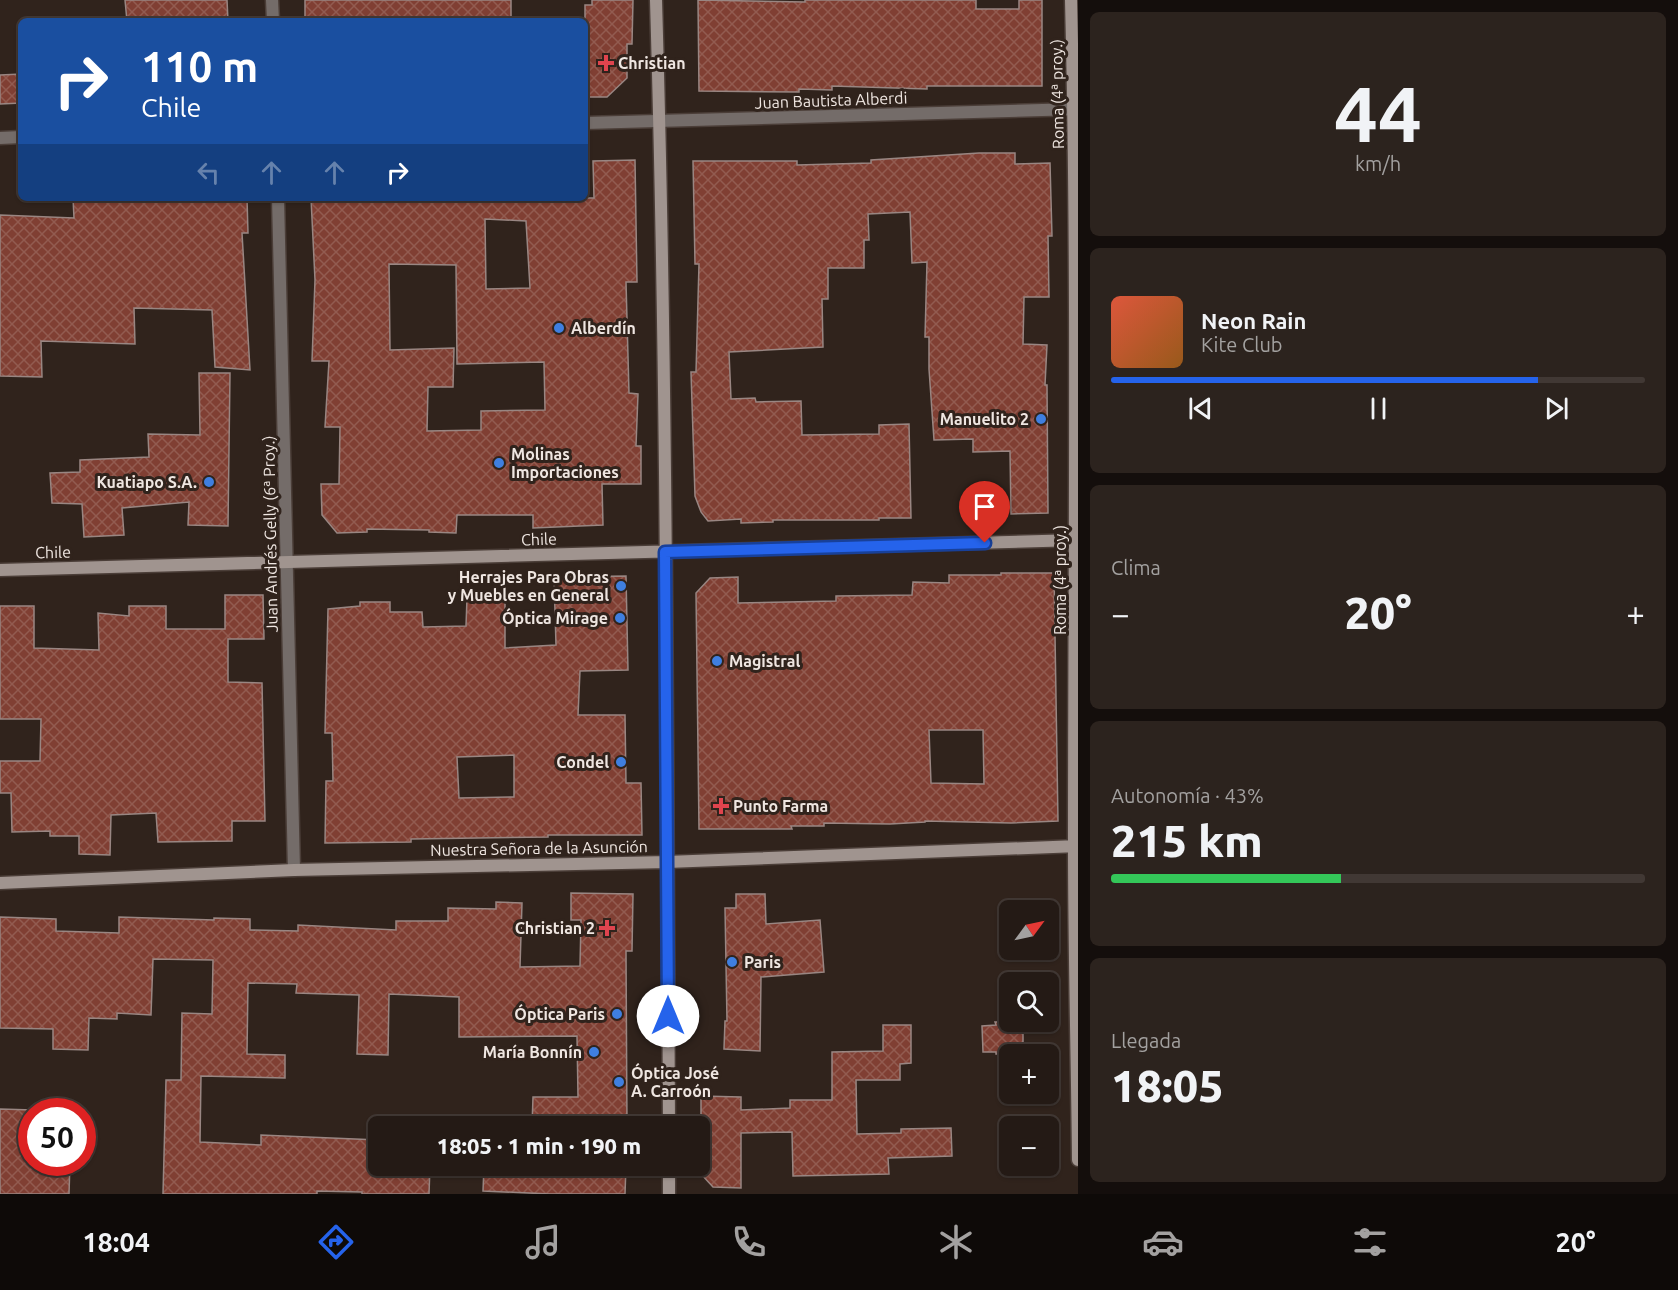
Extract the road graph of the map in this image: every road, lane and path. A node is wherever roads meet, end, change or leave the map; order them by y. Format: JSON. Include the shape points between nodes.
{"nodes":[{"id":1,"x":272,"y":0,"type":"edge"},
{"id":2,"x":656,"y":0,"type":"edge"},
{"id":3,"x":1071,"y":0,"type":"edge"},
{"id":4,"x":273,"y":18,"type":"edge"},
{"id":5,"x":1076,"y":109,"type":"edge"},
{"id":6,"x":660,"y":122,"type":"junction"},
{"id":7,"x":588,"y":123,"type":"edge"},
{"id":8,"x":18,"y":137,"type":"edge"},
{"id":9,"x":0,"y":138,"type":"edge"},
{"id":10,"x":278,"y":201,"type":"edge"},
{"id":11,"x":1077,"y":540,"type":"edge"},
{"id":12,"x":665,"y":552,"type":"junction"},
{"id":13,"x":287,"y":562,"type":"junction"},
{"id":14,"x":0,"y":570,"type":"edge"},
{"id":15,"x":1076,"y":846,"type":"edge"},
{"id":16,"x":667,"y":862,"type":"junction"},
{"id":17,"x":294,"y":870,"type":"junction"},
{"id":18,"x":0,"y":883,"type":"edge"},
{"id":19,"x":669,"y":1116,"type":"edge"},
{"id":20,"x":1078,"y":1160,"type":"edge"},
{"id":21,"x":669,"y":1176,"type":"edge"},
{"id":22,"x":669,"y":1194,"type":"edge"}],
"edges":[{"from":1,"to":4,"type":"street"},
{"from":2,"to":6,"type":"street"},
{"from":3,"to":5,"type":"street","name":"Roma (4ª proy.)"},
{"from":5,"to":6,"type":"street","name":"Juan Bautista Alberdi"},
{"from":5,"to":11,"type":"street","name":"Roma (4ª proy.)"},
{"from":6,"to":7,"type":"street","name":"Juan Bautista Alberdi"},
{"from":6,"to":12,"type":"street"},
{"from":8,"to":9,"type":"street"},
{"from":10,"to":13,"type":"street","name":"Juan Andrés Gelly (6ª Proy.)"},
{"from":11,"to":12,"type":"street","name":"Chile"},
{"from":11,"to":15,"type":"street","name":"Roma (4ª proy.)"},
{"from":12,"to":13,"type":"street","name":"Chile"},
{"from":12,"to":16,"type":"street"},
{"from":13,"to":14,"type":"street","name":"Chile"},
{"from":13,"to":17,"type":"street","name":"Juan Andrés Gelly (6ª Proy.)"},
{"from":15,"to":16,"type":"street","name":"Nuestra Señora de la Asunción"},
{"from":15,"to":20,"type":"street","name":"Roma (4ª proy.)"},
{"from":16,"to":17,"type":"street","name":"Nuestra Señora de la Asunción"},
{"from":16,"to":19,"type":"street"},
{"from":17,"to":18,"type":"street","name":"Nuestra Señora de la Asunción"},
{"from":21,"to":22,"type":"street"}]}
